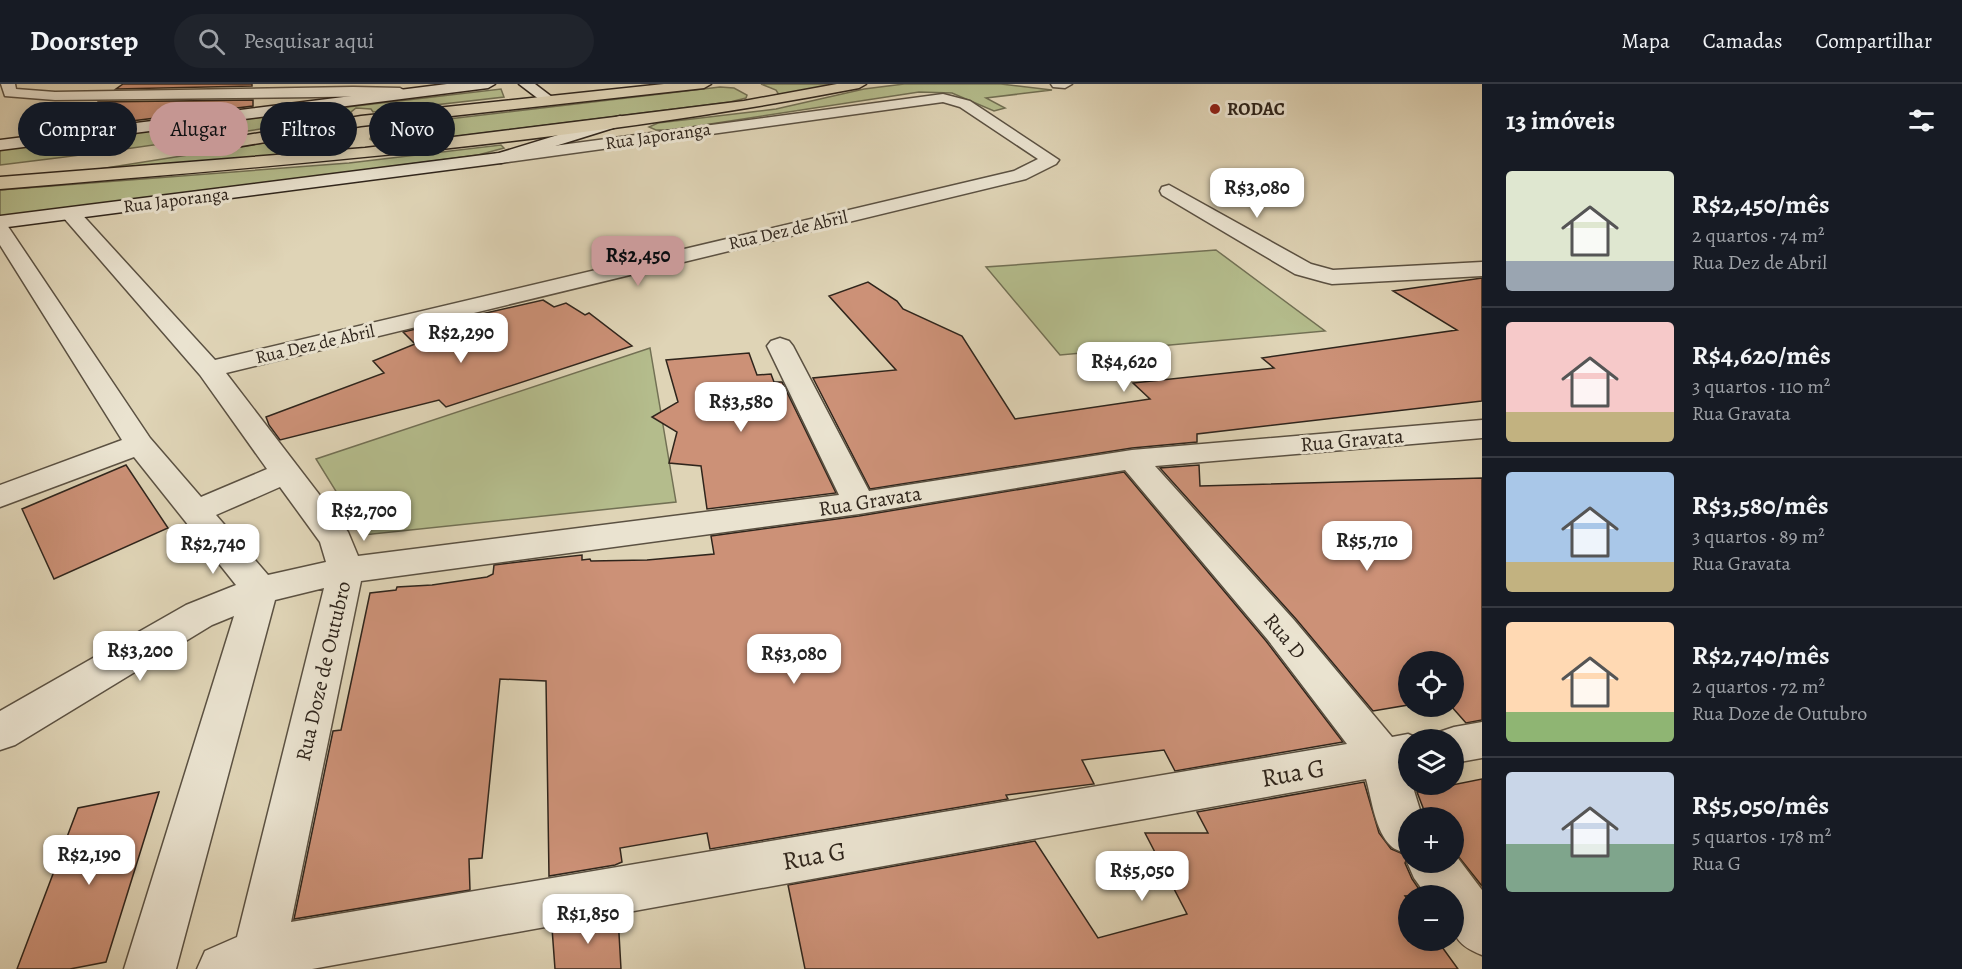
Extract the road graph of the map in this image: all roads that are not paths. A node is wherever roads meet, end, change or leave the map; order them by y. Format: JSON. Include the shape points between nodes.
{"nodes":[{"id":1,"x":8,"y":84,"type":"edge"},
{"id":2,"x":488,"y":84,"type":"edge"},
{"id":3,"x":526,"y":84,"type":"edge"},
{"id":4,"x":704,"y":84,"type":"edge"},
{"id":5,"x":859,"y":84,"type":"edge"},
{"id":6,"x":1058,"y":84,"type":"edge"},
{"id":7,"x":1065,"y":84,"type":"edge"},
{"id":8,"x":752,"y":90,"type":"dead end"},
{"id":9,"x":400,"y":92,"type":"junction"},
{"id":10,"x":549,"y":100,"type":"junction"},
{"id":11,"x":744,"y":106,"type":"junction"},
{"id":12,"x":361,"y":121,"type":"junction"},
{"id":13,"x":620,"y":121,"type":"junction"},
{"id":14,"x":248,"y":140,"type":"edge"},
{"id":15,"x":0,"y":145,"type":"edge"},
{"id":16,"x":365,"y":153,"type":"junction"},
{"id":17,"x":157,"y":156,"type":"edge"},
{"id":18,"x":501,"y":158,"type":"junction"},
{"id":19,"x":1050,"y":160,"type":"joint"},
{"id":20,"x":0,"y":182,"type":"edge"},
{"id":21,"x":1169,"y":191,"type":"dead end"},
{"id":22,"x":70,"y":213,"type":"junction"},
{"id":23,"x":0,"y":222,"type":"edge"},
{"id":24,"x":0,"y":229,"type":"edge"},
{"id":25,"x":1482,"y":269,"type":"edge"},
{"id":26,"x":780,"y":346,"type":"dead end"},
{"id":27,"x":209,"y":369,"type":"junction"},
{"id":28,"x":1482,"y":429,"type":"edge"},
{"id":29,"x":139,"y":444,"type":"junction"},
{"id":30,"x":1132,"y":459,"type":"junction"},
{"id":31,"x":286,"y":472,"type":"junction"},
{"id":32,"x":0,"y":497,"type":"edge"},
{"id":33,"x":859,"y":503,"type":"junction"},
{"id":34,"x":195,"y":512,"type":"junction"},
{"id":35,"x":346,"y":570,"type":"junction"},
{"id":36,"x":260,"y":590,"type":"junction"},
{"id":37,"x":0,"y":732,"type":"edge"},
{"id":38,"x":1482,"y":740,"type":"edge"},
{"id":39,"x":1464,"y":743,"type":"edge"},
{"id":40,"x":1395,"y":755,"type":"edge"},
{"id":41,"x":1399,"y":807,"type":"edge"},
{"id":42,"x":1439,"y":873,"type":"edge"},
{"id":43,"x":1482,"y":930,"type":"edge"},
{"id":44,"x":246,"y":964,"type":"edge"},
{"id":45,"x":150,"y":969,"type":"edge"}],
"edges":[{"from":1,"to":9,"type":"street","via":[[10,93],[55,96]]},
{"from":2,"to":9,"type":"street"},
{"from":3,"to":10,"type":"street"},
{"from":4,"to":10,"type":"highway"},
{"from":5,"to":11,"type":"highway"},
{"from":6,"to":7,"type":"street"},
{"from":8,"to":11,"type":"highway","via":[[757,93],[755,98]]},
{"from":9,"to":15,"type":"street"},
{"from":10,"to":12,"type":"highway"},
{"from":11,"to":13,"type":"highway"},
{"from":12,"to":14,"type":"highway"},
{"from":12,"to":16,"type":"highway","via":[[344,134],[345,147]]},
{"from":13,"to":16,"type":"highway"},
{"from":13,"to":18,"type":"street"},
{"from":16,"to":20,"type":"highway"},
{"from":17,"to":20,"type":"highway"},
{"from":18,"to":19,"type":"street","name":"Rua Japoranga","via":[[943,98],[965,104]]},
{"from":18,"to":22,"type":"street","name":"Rua Japoranga"},
{"from":19,"to":27,"type":"street","name":"Rua Dez de Abril","via":[[1020,175]]},
{"from":21,"to":25,"type":"street","via":[[1304,268],[1332,277]]},
{"from":22,"to":23,"type":"street","name":"Rua Japoranga"},
{"from":22,"to":27,"type":"street","name":"Rua Doze de Outubro"},
{"from":24,"to":29,"type":"street"},
{"from":26,"to":33,"type":"street"},
{"from":27,"to":31,"type":"street","name":"Rua Doze de Outubro"},
{"from":28,"to":30,"type":"street","name":"Rua Gravata"},
{"from":29,"to":32,"type":"street"},
{"from":29,"to":34,"type":"street"},
{"from":30,"to":33,"type":"street","name":"Rua Gravata"},
{"from":30,"to":40,"type":"street","name":"Rua D"},
{"from":31,"to":34,"type":"street"},
{"from":31,"to":35,"type":"street","name":"Rua Doze de Outubro","via":[[336,540]]},
{"from":33,"to":35,"type":"street","name":"Rua Gravata"},
{"from":34,"to":36,"type":"street"},
{"from":35,"to":36,"type":"street","name":"Rua Gravata"},
{"from":35,"to":44,"type":"street","name":"Rua Doze de Outubro"},
{"from":36,"to":37,"type":"street","name":"Rua Gravata","via":[[199,615]]},
{"from":36,"to":45,"type":"street"},
{"from":38,"to":39,"type":"street"},
{"from":40,"to":41,"type":"street","name":"Rua D"},
{"from":40,"to":44,"type":"street","name":"Rua G"},
{"from":42,"to":43,"type":"street"}]}
